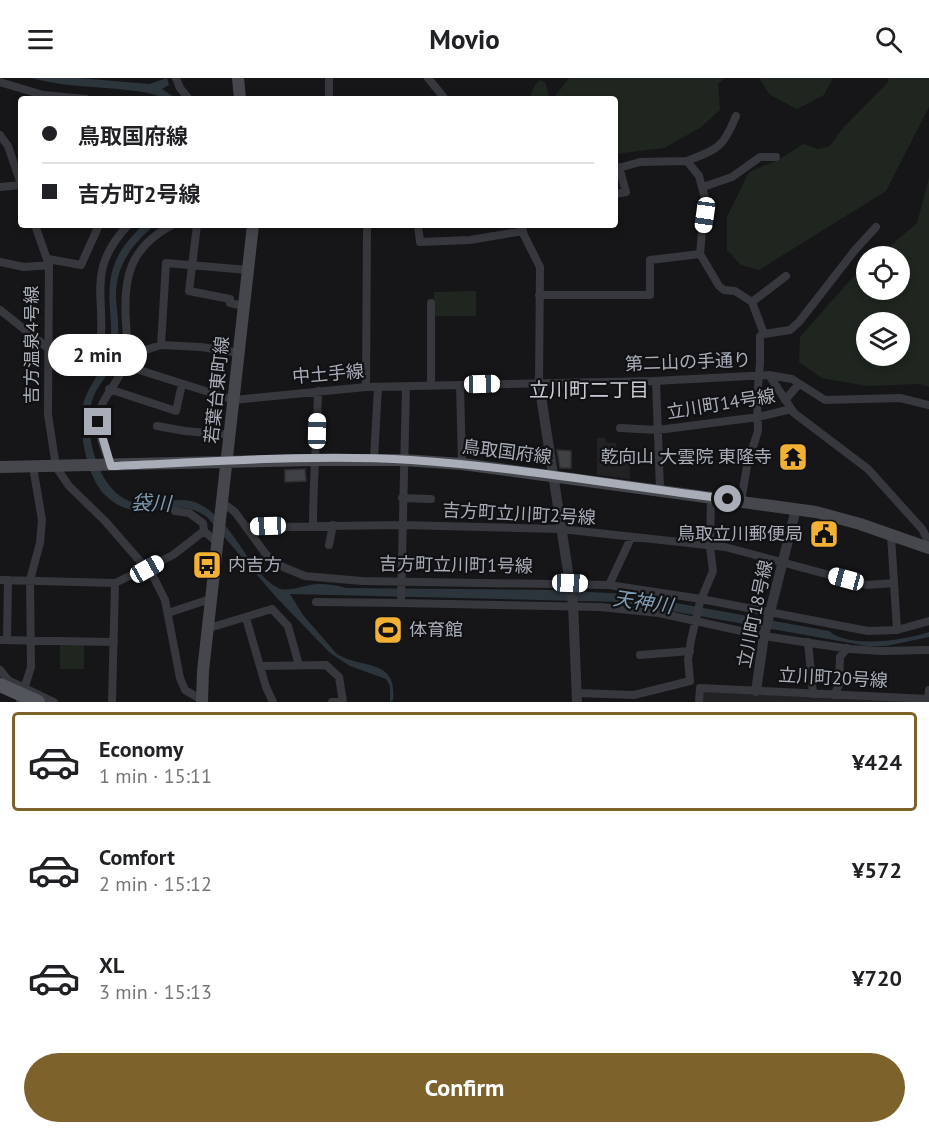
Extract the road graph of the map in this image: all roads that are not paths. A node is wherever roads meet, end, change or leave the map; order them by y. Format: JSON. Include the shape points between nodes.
{"nodes":[{"id":1,"x":176,"y":78,"type":"edge"},
{"id":2,"x":238,"y":78,"type":"edge"},
{"id":3,"x":329,"y":78,"type":"edge"},
{"id":4,"x":428,"y":78,"type":"edge"},
{"id":5,"x":0,"y":82,"type":"edge"},
{"id":6,"x":53,"y":96,"type":"edge"},
{"id":7,"x":187,"y":96,"type":"edge"},
{"id":8,"x":240,"y":96,"type":"edge"},
{"id":9,"x":329,"y":96,"type":"edge"},
{"id":10,"x":443,"y":96,"type":"edge"},
{"id":11,"x":736,"y":116,"type":"dead end"},
{"id":12,"x":0,"y":135,"type":"edge"},
{"id":13,"x":776,"y":157,"type":"dead end"},
{"id":14,"x":687,"y":161,"type":"junction"},
{"id":15,"x":618,"y":168,"type":"edge"},
{"id":16,"x":618,"y":171,"type":"edge"},
{"id":17,"x":18,"y":175,"type":"edge"},
{"id":18,"x":18,"y":184,"type":"edge"},
{"id":19,"x":0,"y":187,"type":"edge"},
{"id":20,"x":703,"y":187,"type":"junction"},
{"id":21,"x":618,"y":193,"type":"edge"},
{"id":22,"x":876,"y":227,"type":"dead end"},
{"id":23,"x":36,"y":228,"type":"edge"},
{"id":24,"x":98,"y":228,"type":"edge"},
{"id":25,"x":126,"y":228,"type":"edge"},
{"id":26,"x":166,"y":228,"type":"edge"},
{"id":27,"x":197,"y":228,"type":"edge"},
{"id":28,"x":253,"y":228,"type":"edge"},
{"id":29,"x":367,"y":228,"type":"edge"},
{"id":30,"x":418,"y":228,"type":"edge"},
{"id":31,"x":521,"y":228,"type":"edge"},
{"id":32,"x":700,"y":254,"type":"junction"},
{"id":33,"x":0,"y":262,"type":"edge"},
{"id":34,"x":49,"y":262,"type":"junction"},
{"id":35,"x":192,"y":266,"type":"junction"},
{"id":36,"x":248,"y":270,"type":"junction"},
{"id":37,"x":786,"y":276,"type":"dead end"},
{"id":38,"x":539,"y":295,"type":"junction"},
{"id":39,"x":752,"y":302,"type":"junction"},
{"id":40,"x":431,"y":303,"type":"dead end"},
{"id":41,"x":244,"y":306,"type":"junction"},
{"id":42,"x":0,"y":310,"type":"edge"},
{"id":43,"x":764,"y":334,"type":"junction"},
{"id":44,"x":161,"y":345,"type":"junction"},
{"id":45,"x":49,"y":349,"type":"junction"},
{"id":46,"x":240,"y":353,"type":"junction"},
{"id":47,"x":130,"y":355,"type":"junction"},
{"id":48,"x":99,"y":357,"type":"junction"},
{"id":49,"x":124,"y":366,"type":"junction"},
{"id":50,"x":759,"y":375,"type":"junction"},
{"id":51,"x":769,"y":375,"type":"junction"},
{"id":52,"x":656,"y":381,"type":"junction"},
{"id":53,"x":539,"y":383,"type":"junction"},
{"id":54,"x":182,"y":384,"type":"junction"},
{"id":55,"x":799,"y":384,"type":"junction"},
{"id":56,"x":460,"y":385,"type":"junction"},
{"id":57,"x":431,"y":386,"type":"junction"},
{"id":58,"x":366,"y":387,"type":"junction"},
{"id":59,"x":378,"y":387,"type":"junction"},
{"id":60,"x":406,"y":387,"type":"junction"},
{"id":61,"x":109,"y":389,"type":"junction"},
{"id":62,"x":318,"y":391,"type":"junction"},
{"id":63,"x":234,"y":400,"type":"junction"},
{"id":64,"x":785,"y":400,"type":"junction"},
{"id":65,"x":929,"y":405,"type":"edge"},
{"id":66,"x":791,"y":409,"type":"junction"},
{"id":67,"x":758,"y":417,"type":"junction"},
{"id":68,"x":158,"y":426,"type":"dead end"},
{"id":69,"x":620,"y":428,"type":"dead end"},
{"id":70,"x":658,"y":430,"type":"junction"},
{"id":71,"x":231,"y":435,"type":"junction"},
{"id":72,"x":374,"y":459,"type":"junction"},
{"id":73,"x":315,"y":460,"type":"junction"},
{"id":74,"x":403,"y":460,"type":"junction"},
{"id":75,"x":228,"y":462,"type":"junction"},
{"id":76,"x":462,"y":464,"type":"junction"},
{"id":77,"x":110,"y":466,"type":"junction"},
{"id":78,"x":33,"y":467,"type":"junction"},
{"id":79,"x":56,"y":467,"type":"junction"},
{"id":80,"x":0,"y":468,"type":"edge"},
{"id":81,"x":552,"y":476,"type":"junction"},
{"id":82,"x":660,"y":490,"type":"junction"},
{"id":83,"x":711,"y":497,"type":"junction"},
{"id":84,"x":402,"y":498,"type":"junction"},
{"id":85,"x":431,"y":499,"type":"dead end"},
{"id":86,"x":741,"y":501,"type":"junction"},
{"id":87,"x":223,"y":505,"type":"junction"},
{"id":88,"x":796,"y":509,"type":"junction"},
{"id":89,"x":175,"y":511,"type":"dead end"},
{"id":90,"x":313,"y":525,"type":"junction"},
{"id":91,"x":333,"y":525,"type":"junction"},
{"id":92,"x":402,"y":525,"type":"junction"},
{"id":93,"x":925,"y":526,"type":"edge"},
{"id":94,"x":246,"y":527,"type":"junction"},
{"id":95,"x":561,"y":529,"type":"junction"},
{"id":96,"x":204,"y":531,"type":"junction"},
{"id":97,"x":891,"y":535,"type":"junction"},
{"id":98,"x":631,"y":538,"type":"junction"},
{"id":99,"x":219,"y":542,"type":"junction"},
{"id":100,"x":929,"y":542,"type":"edge"},
{"id":101,"x":329,"y":545,"type":"dead end"},
{"id":102,"x":710,"y":547,"type":"junction"},
{"id":103,"x":929,"y":548,"type":"edge"},
{"id":104,"x":783,"y":562,"type":"junction"},
{"id":105,"x":147,"y":569,"type":"junction"},
{"id":106,"x":4,"y":580,"type":"edge"},
{"id":107,"x":30,"y":580,"type":"junction"},
{"id":108,"x":401,"y":581,"type":"junction"},
{"id":109,"x":115,"y":584,"type":"junction"},
{"id":110,"x":570,"y":584,"type":"junction"},
{"id":111,"x":894,"y":584,"type":"junction"},
{"id":112,"x":609,"y":585,"type":"junction"},
{"id":113,"x":213,"y":598,"type":"junction"},
{"id":114,"x":701,"y":601,"type":"junction"},
{"id":115,"x":316,"y":602,"type":"dead end"},
{"id":116,"x":401,"y":602,"type":"junction"},
{"id":117,"x":573,"y":605,"type":"junction"},
{"id":118,"x":168,"y":613,"type":"junction"},
{"id":119,"x":770,"y":614,"type":"junction"},
{"id":120,"x":246,"y":618,"type":"junction"},
{"id":121,"x":696,"y":620,"type":"junction"},
{"id":122,"x":929,"y":621,"type":"edge"},
{"id":123,"x":210,"y":628,"type":"junction"},
{"id":124,"x":897,"y":630,"type":"junction"},
{"id":125,"x":764,"y":634,"type":"junction"},
{"id":126,"x":4,"y":640,"type":"edge"},
{"id":127,"x":30,"y":641,"type":"junction"},
{"id":128,"x":114,"y":642,"type":"junction"},
{"id":129,"x":808,"y":642,"type":"junction"},
{"id":130,"x":847,"y":648,"type":"junction"},
{"id":131,"x":929,"y":650,"type":"edge"},
{"id":132,"x":690,"y":651,"type":"junction"},
{"id":133,"x":640,"y":655,"type":"dead end"},
{"id":134,"x":299,"y":664,"type":"junction"},
{"id":135,"x":260,"y":666,"type":"junction"},
{"id":136,"x":0,"y":670,"type":"edge"},
{"id":137,"x":690,"y":681,"type":"junction"},
{"id":138,"x":0,"y":685,"type":"edge"},
{"id":139,"x":700,"y":688,"type":"junction"},
{"id":140,"x":929,"y":690,"type":"edge"},
{"id":141,"x":756,"y":691,"type":"junction"},
{"id":142,"x":0,"y":693,"type":"edge"},
{"id":143,"x":813,"y":694,"type":"junction"},
{"id":144,"x":834,"y":695,"type":"junction"},
{"id":145,"x":21,"y":697,"type":"edge"},
{"id":146,"x":577,"y":697,"type":"edge"},
{"id":147,"x":202,"y":701,"type":"edge"},
{"id":148,"x":928,"y":701,"type":"edge"},
{"id":149,"x":38,"y":702,"type":"edge"},
{"id":150,"x":54,"y":702,"type":"edge"},
{"id":151,"x":112,"y":702,"type":"edge"},
{"id":152,"x":273,"y":702,"type":"edge"},
{"id":153,"x":332,"y":702,"type":"edge"},
{"id":154,"x":343,"y":702,"type":"edge"},
{"id":155,"x":699,"y":702,"type":"edge"}],
"edges":[{"from":1,"to":7,"type":"street"},
{"from":2,"to":8,"type":"main road"},
{"from":3,"to":9,"type":"street"},
{"from":4,"to":10,"type":"street"},
{"from":5,"to":6,"type":"street"},
{"from":11,"to":14,"type":"street","via":[[726,140],[712,151]]},
{"from":12,"to":17,"type":"street"},
{"from":13,"to":20,"type":"street","via":[[760,157],[732,177]]},
{"from":14,"to":15,"type":"street","via":[[640,162]]},
{"from":14,"to":20,"type":"street"},
{"from":16,"to":21,"type":"street","via":[[626,192]]},
{"from":18,"to":19,"type":"street"},
{"from":20,"to":32,"type":"street","via":[[705,215]]},
{"from":22,"to":43,"type":"street","via":[[799,322],[790,330]]},
{"from":23,"to":34,"type":"street","name":"吉方温泉4号線"},
{"from":24,"to":34,"type":"street","via":[[81,265]]},
{"from":25,"to":48,"type":"street","via":[[107,251],[101,268]]},
{"from":26,"to":47,"type":"street","via":[[144,246],[128,272],[124,298]]},
{"from":27,"to":35,"type":"street"},
{"from":28,"to":36,"type":"main road","name":"若葉台東町線"},
{"from":29,"to":58,"type":"street"},
{"from":30,"to":31,"type":"street","via":[[420,242],[470,240]]},
{"from":31,"to":38,"type":"street","via":[[540,267]]},
{"from":32,"to":38,"type":"street","via":[[651,260],[650,295]]},
{"from":32,"to":39,"type":"street","via":[[719,286]]},
{"from":33,"to":34,"type":"street","via":[[24,267]]},
{"from":34,"to":45,"type":"street","name":"吉方温泉4号線"},
{"from":35,"to":36,"type":"street"},
{"from":35,"to":41,"type":"street","via":[[189,291],[230,299],[230,303]]},
{"from":35,"to":44,"type":"street","via":[[166,263]]},
{"from":36,"to":41,"type":"main road","name":"若葉台東町線"},
{"from":37,"to":39,"type":"street"},
{"from":38,"to":53,"type":"street"},
{"from":39,"to":43,"type":"street"},
{"from":40,"to":57,"type":"street"},
{"from":41,"to":46,"type":"main road","name":"若葉台東町線"},
{"from":42,"to":45,"type":"street"},
{"from":43,"to":50,"type":"street","via":[[760,336]]},
{"from":44,"to":46,"type":"street"},
{"from":44,"to":47,"type":"street"},
{"from":45,"to":48,"type":"street","name":"中土手線"},
{"from":45,"to":79,"type":"street","name":"吉方温泉4号線","via":[[48,414]]},
{"from":46,"to":63,"type":"main road","name":"若葉台東町線"},
{"from":47,"to":49,"type":"street"},
{"from":48,"to":49,"type":"street","name":"中土手線"},
{"from":49,"to":54,"type":"street","name":"中土手線"},
{"from":49,"to":61,"type":"street"},
{"from":50,"to":51,"type":"street","name":"第二山の手通り"},
{"from":50,"to":52,"type":"street","name":"第二山の手通り"},
{"from":50,"to":67,"type":"street"},
{"from":51,"to":55,"type":"street"},
{"from":51,"to":64,"type":"street","name":"第二山の手通り"},
{"from":52,"to":53,"type":"street","name":"第二山の手通り"},
{"from":52,"to":70,"type":"street"},
{"from":53,"to":56,"type":"street","name":"中土手線"},
{"from":53,"to":81,"type":"street"},
{"from":54,"to":61,"type":"street","via":[[176,411]]},
{"from":54,"to":63,"type":"street","name":"中土手線"},
{"from":55,"to":64,"type":"street"},
{"from":55,"to":65,"type":"street","via":[[825,400],[900,398]]},
{"from":56,"to":57,"type":"street","name":"中土手線"},
{"from":56,"to":76,"type":"street"},
{"from":57,"to":60,"type":"street","name":"中土手線"},
{"from":58,"to":59,"type":"street","name":"中土手線"},
{"from":58,"to":62,"type":"street","name":"中土手線"},
{"from":59,"to":60,"type":"street","name":"中土手線"},
{"from":59,"to":72,"type":"street"},
{"from":60,"to":74,"type":"street"},
{"from":61,"to":77,"type":"street","via":[[99,407],[98,422]]},
{"from":62,"to":63,"type":"street","name":"中土手線"},
{"from":62,"to":73,"type":"street"},
{"from":63,"to":71,"type":"main road","name":"若葉台東町線"},
{"from":64,"to":66,"type":"street","name":"第二山の手通り"},
{"from":66,"to":67,"type":"street","name":"立川町14号線"},
{"from":66,"to":93,"type":"street","name":"第二山の手通り","via":[[800,420],[868,469]]},
{"from":67,"to":70,"type":"street","name":"立川町14号線"},
{"from":67,"to":86,"type":"street"},
{"from":68,"to":71,"type":"street"},
{"from":69,"to":70,"type":"street","name":"立川町14号線"},
{"from":70,"to":82,"type":"street"},
{"from":71,"to":75,"type":"main road","name":"若葉台東町線"},
{"from":72,"to":73,"type":"main road","name":"鳥取国府線"},
{"from":72,"to":74,"type":"main road","name":"鳥取国府線"},
{"from":73,"to":75,"type":"main road","name":"鳥取国府線"},
{"from":73,"to":90,"type":"street"},
{"from":74,"to":76,"type":"main road","name":"鳥取国府線"},
{"from":74,"to":84,"type":"street"},
{"from":75,"to":77,"type":"main road","name":"鳥取国府線"},
{"from":75,"to":87,"type":"main road","name":"若葉台東町線"},
{"from":76,"to":81,"type":"main road","name":"鳥取国府線"},
{"from":77,"to":79,"type":"main road","name":"鳥取国府線"},
{"from":78,"to":79,"type":"main road","name":"鳥取国府線"},
{"from":78,"to":80,"type":"main road","name":"鳥取国府線"},
{"from":78,"to":107,"type":"street","via":[[42,520]]},
{"from":79,"to":105,"type":"street"},
{"from":81,"to":82,"type":"main road","name":"鳥取国府線"},
{"from":81,"to":95,"type":"street"},
{"from":82,"to":83,"type":"main road","name":"鳥取国府線"},
{"from":83,"to":86,"type":"main road","name":"鳥取国府線"},
{"from":83,"to":102,"type":"street"},
{"from":84,"to":85,"type":"street"},
{"from":84,"to":92,"type":"street"},
{"from":86,"to":88,"type":"main road","name":"鳥取国府線"},
{"from":87,"to":94,"type":"street","name":"吉方町立川町1号線","via":[[235,512]]},
{"from":87,"to":99,"type":"main road","name":"若葉台東町線"},
{"from":88,"to":97,"type":"main road","name":"鳥取国府線","via":[[826,514]]},
{"from":88,"to":104,"type":"street","name":"立川町18号線"},
{"from":89,"to":96,"type":"street","via":[[189,513],[203,523]]},
{"from":90,"to":91,"type":"street","name":"吉方町立川町2号線"},
{"from":90,"to":94,"type":"street","name":"吉方町立川町2号線"},
{"from":91,"to":92,"type":"street","name":"吉方町立川町2号線"},
{"from":91,"to":101,"type":"street"},
{"from":92,"to":95,"type":"street","name":"吉方町立川町2号線"},
{"from":92,"to":108,"type":"street"},
{"from":93,"to":100,"type":"street","name":"第二山の手通り"},
{"from":94,"to":108,"type":"street","name":"吉方町立川町1号線","via":[[265,553],[292,572],[329,579]]},
{"from":95,"to":98,"type":"street","name":"吉方町立川町2号線"},
{"from":95,"to":110,"type":"street"},
{"from":96,"to":99,"type":"street"},
{"from":96,"to":105,"type":"street"},
{"from":97,"to":103,"type":"main road","name":"鳥取国府線"},
{"from":97,"to":111,"type":"street"},
{"from":98,"to":102,"type":"street","name":"吉方町立川町2号線"},
{"from":98,"to":112,"type":"street"},
{"from":99,"to":113,"type":"main road","name":"若葉台東町線"},
{"from":102,"to":104,"type":"street","name":"吉方町立川町2号線"},
{"from":102,"to":114,"type":"street","via":[[713,571]]},
{"from":104,"to":111,"type":"street","name":"吉方町立川町2号線","via":[[867,585]]},
{"from":104,"to":119,"type":"street","name":"立川町18号線"},
{"from":105,"to":109,"type":"street"},
{"from":105,"to":118,"type":"street","via":[[159,586]]},
{"from":106,"to":107,"type":"street"},
{"from":106,"to":126,"type":"street"},
{"from":107,"to":109,"type":"street"},
{"from":107,"to":127,"type":"street"},
{"from":108,"to":110,"type":"street","name":"吉方町立川町1号線"},
{"from":108,"to":116,"type":"street"},
{"from":109,"to":128,"type":"street"},
{"from":110,"to":112,"type":"street","name":"吉方町立川町1号線"},
{"from":110,"to":117,"type":"street"},
{"from":111,"to":124,"type":"street"},
{"from":112,"to":114,"type":"street","name":"吉方町立川町1号線"},
{"from":113,"to":118,"type":"street"},
{"from":113,"to":123,"type":"main road","name":"若葉台東町線"},
{"from":114,"to":119,"type":"street","name":"吉方町立川町1号線"},
{"from":114,"to":121,"type":"street"},
{"from":115,"to":116,"type":"street"},
{"from":116,"to":117,"type":"street"},
{"from":117,"to":121,"type":"street"},
{"from":117,"to":146,"type":"street"},
{"from":118,"to":147,"type":"street","via":[[180,678],[185,690]]},
{"from":119,"to":124,"type":"street","name":"吉方町立川町1号線","via":[[868,631]]},
{"from":119,"to":125,"type":"street","name":"立川町18号線"},
{"from":120,"to":123,"type":"street"},
{"from":120,"to":134,"type":"street","via":[[270,608],[276,612],[288,626]]},
{"from":120,"to":135,"type":"street"},
{"from":121,"to":125,"type":"street"},
{"from":121,"to":132,"type":"street"},
{"from":122,"to":124,"type":"street","name":"吉方町立川町1号線"},
{"from":123,"to":147,"type":"main road","name":"若葉台東町線"},
{"from":125,"to":129,"type":"street"},
{"from":125,"to":141,"type":"street","name":"立川町18号線"},
{"from":126,"to":127,"type":"street"},
{"from":127,"to":128,"type":"street"},
{"from":127,"to":145,"type":"street","via":[[31,667]]},
{"from":128,"to":151,"type":"street"},
{"from":129,"to":130,"type":"street"},
{"from":129,"to":143,"type":"street"},
{"from":130,"to":131,"type":"street"},
{"from":130,"to":144,"type":"street","via":[[840,657],[840,680]]},
{"from":132,"to":133,"type":"street"},
{"from":132,"to":137,"type":"street"},
{"from":134,"to":135,"type":"street"},
{"from":134,"to":154,"type":"street","via":[[332,668],[339,676]]},
{"from":135,"to":152,"type":"street"},
{"from":136,"to":145,"type":"street"},
{"from":137,"to":139,"type":"street"},
{"from":137,"to":146,"type":"street","via":[[634,695]]},
{"from":138,"to":145,"type":"main road"},
{"from":139,"to":141,"type":"street","name":"立川町20号線"},
{"from":139,"to":155,"type":"street"},
{"from":140,"to":148,"type":"street"},
{"from":141,"to":143,"type":"street","name":"立川町20号線"},
{"from":142,"to":145,"type":"main road"},
{"from":143,"to":144,"type":"street","name":"立川町20号線"},
{"from":144,"to":148,"type":"street","name":"立川町20号線"},
{"from":145,"to":149,"type":"main road"},
{"from":145,"to":150,"type":"street"},
{"from":153,"to":154,"type":"street"}]}
